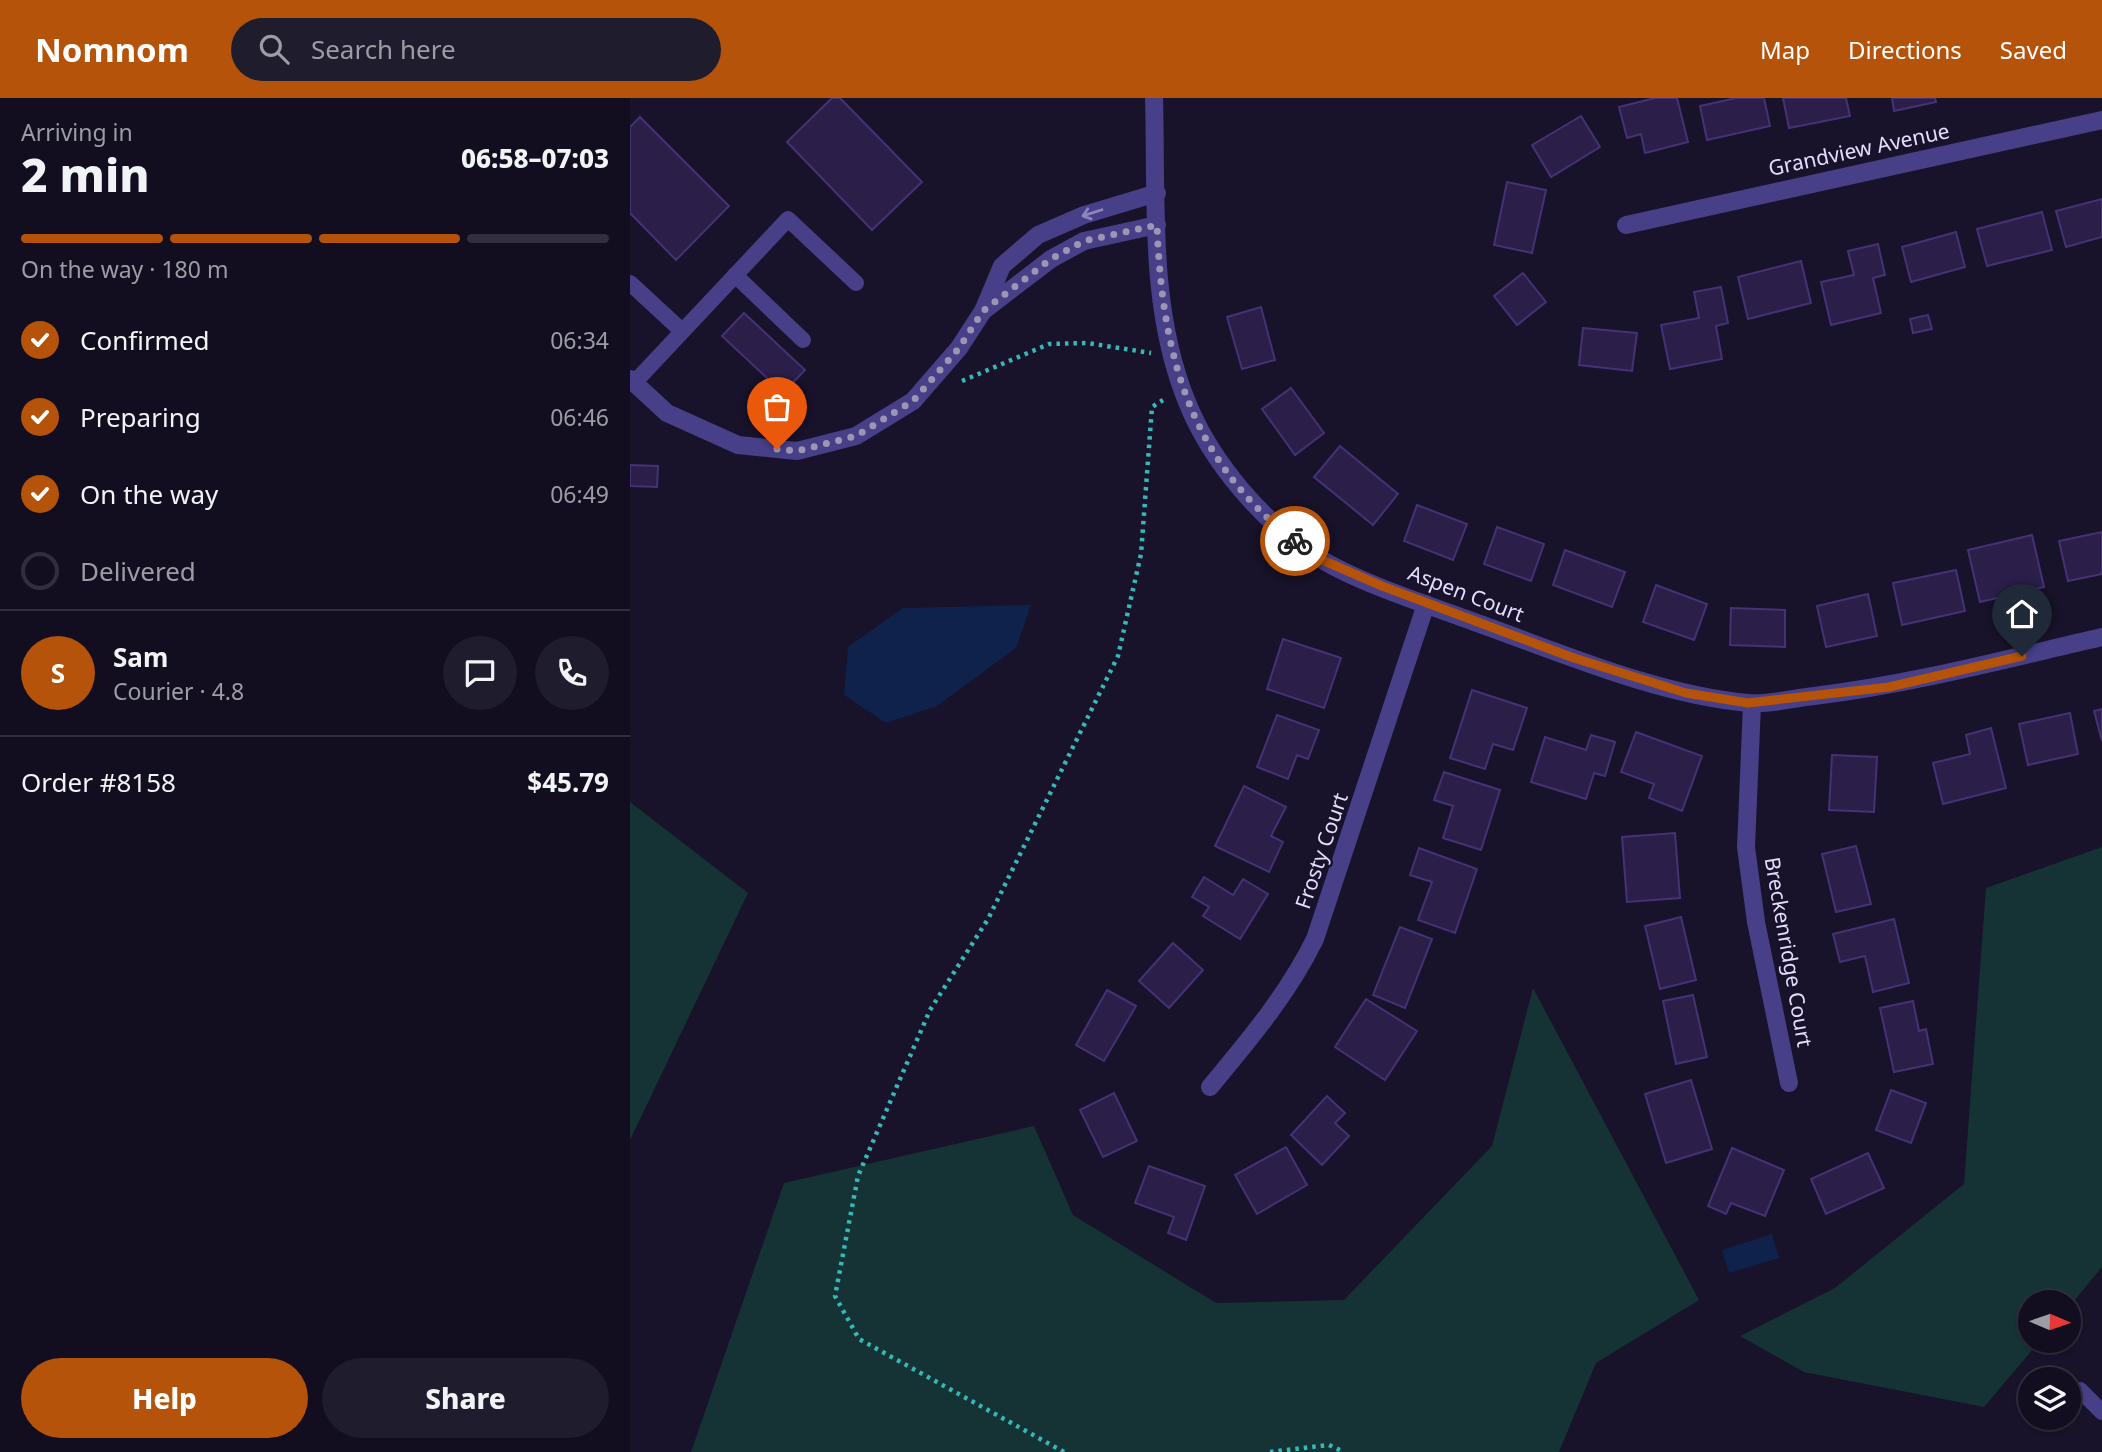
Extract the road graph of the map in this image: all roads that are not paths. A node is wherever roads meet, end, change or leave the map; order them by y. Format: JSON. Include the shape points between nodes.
{"nodes":[{"id":1,"x":1154,"y":98,"type":"edge"},
{"id":2,"x":2102,"y":120,"type":"edge"},
{"id":3,"x":1157,"y":193,"type":"junction"},
{"id":4,"x":1157,"y":225,"type":"junction"},
{"id":5,"x":1626,"y":225,"type":"dead end"},
{"id":6,"x":735,"y":275,"type":"junction"},
{"id":7,"x":630,"y":283,"type":"edge"},
{"id":8,"x":856,"y":283,"type":"dead end"},
{"id":9,"x":983,"y":311,"type":"junction"},
{"id":10,"x":682,"y":331,"type":"junction"},
{"id":11,"x":803,"y":340,"type":"dead end"},
{"id":12,"x":632,"y":381,"type":"edge"},
{"id":13,"x":1426,"y":604,"type":"junction"},
{"id":14,"x":2102,"y":637,"type":"edge"},
{"id":15,"x":1752,"y":704,"type":"junction"},
{"id":16,"x":1789,"y":1083,"type":"dead end"},
{"id":17,"x":1210,"y":1087,"type":"dead end"},
{"id":18,"x":2081,"y":1391,"type":"edge"},
{"id":19,"x":2102,"y":1412,"type":"edge"}],
"edges":[{"from":1,"to":3,"type":"street","name":"Aspen Court"},
{"from":2,"to":5,"type":"street","name":"Grandview Avenue"},
{"from":3,"to":4,"type":"street","name":"Aspen Court"},
{"from":3,"to":9,"type":"street","one_way":true,"via":[[1083,215],[1038,235],[1002,266]]},
{"from":4,"to":9,"type":"street","via":[[1084,241],[1051,259]]},
{"from":4,"to":13,"type":"street","name":"Aspen Court","via":[[1160,291],[1182,389],[1205,436],[1236,482],[1275,524],[1320,559]]},
{"from":6,"to":8,"type":"lane","via":[[788,219]]},
{"from":6,"to":10,"type":"lane"},
{"from":6,"to":11,"type":"lane"},
{"from":7,"to":10,"type":"lane"},
{"from":9,"to":12,"type":"street","via":[[959,348],[913,401],[856,436],[797,451],[738,445],[667,413]]},
{"from":10,"to":12,"type":"lane"},
{"from":13,"to":15,"type":"street","name":"Aspen Court","via":[[1686,693]]},
{"from":13,"to":17,"type":"street","name":"Frosty Court","via":[[1315,939],[1301,969],[1262,1026]]},
{"from":14,"to":15,"type":"street","name":"Aspen Court","via":[[1889,687]]},
{"from":15,"to":16,"type":"street","name":"Breckenridge Court","via":[[1746,847],[1756,922]]},
{"from":18,"to":19,"type":"lane"}]}
